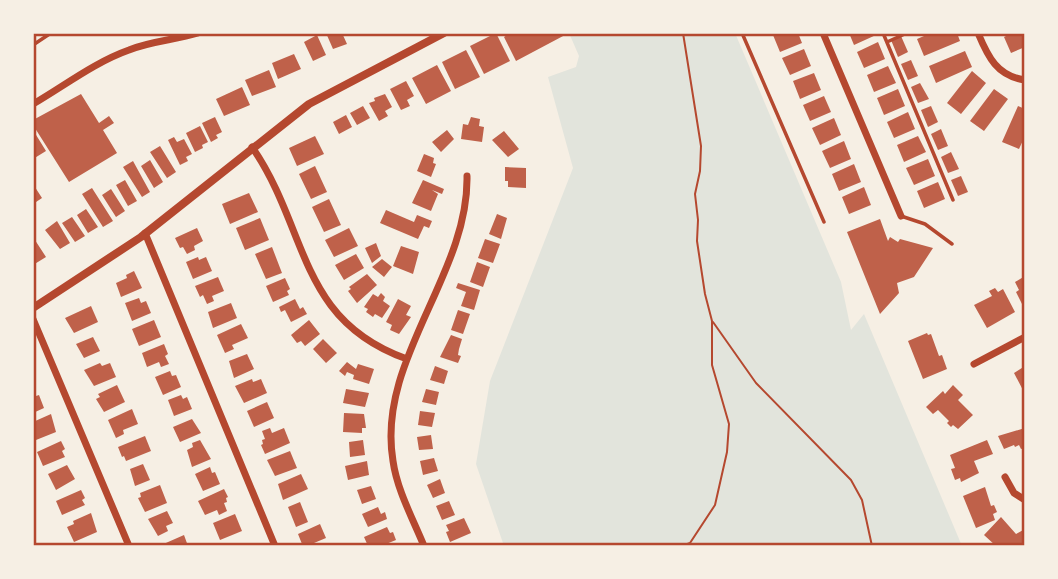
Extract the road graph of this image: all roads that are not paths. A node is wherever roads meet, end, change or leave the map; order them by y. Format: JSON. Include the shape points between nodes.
{"nodes":[{"id":1,"x":51,"y":33,"type":"edge"},
{"id":2,"x":198,"y":33,"type":"edge"},
{"id":3,"x":444,"y":33,"type":"edge"},
{"id":4,"x":742,"y":33,"type":"edge"},
{"id":5,"x":823,"y":33,"type":"edge"},
{"id":6,"x":883,"y":33,"type":"edge"},
{"id":7,"x":907,"y":33,"type":"edge"},
{"id":8,"x":978,"y":33,"type":"edge"},
{"id":9,"x":887,"y":42,"type":"junction"},
{"id":10,"x":33,"y":45,"type":"edge"},
{"id":11,"x":1025,"y":80,"type":"edge"},
{"id":12,"x":33,"y":104,"type":"edge"},
{"id":13,"x":252,"y":147,"type":"junction"},
{"id":14,"x":467,"y":176,"type":"dead end"},
{"id":15,"x":953,"y":200,"type":"dead end"},
{"id":16,"x":901,"y":216,"type":"joint"},
{"id":17,"x":824,"y":222,"type":"dead end"},
{"id":18,"x":145,"y":233,"type":"junction"},
{"id":19,"x":952,"y":244,"type":"dead end"},
{"id":20,"x":33,"y":308,"type":"edge"},
{"id":21,"x":33,"y":319,"type":"edge"},
{"id":22,"x":1025,"y":337,"type":"edge"},
{"id":23,"x":407,"y":359,"type":"junction"},
{"id":24,"x":974,"y":364,"type":"dead end"},
{"id":25,"x":1005,"y":477,"type":"dead end"},
{"id":26,"x":1025,"y":500,"type":"edge"},
{"id":27,"x":129,"y":546,"type":"edge"},
{"id":28,"x":275,"y":546,"type":"edge"},
{"id":29,"x":424,"y":546,"type":"edge"}],
"edges":[{"from":1,"to":10,"type":"lane"},
{"from":2,"to":12,"type":"street","via":[[125,51]]},
{"from":3,"to":13,"type":"street","via":[[309,104]]},
{"from":4,"to":17,"type":"lane"},
{"from":5,"to":16,"type":"street"},
{"from":6,"to":9,"type":"lane"},
{"from":7,"to":9,"type":"lane"},
{"from":8,"to":11,"type":"street","via":[[999,69]]},
{"from":9,"to":15,"type":"lane"},
{"from":13,"to":18,"type":"street"},
{"from":13,"to":23,"type":"street","via":[[271,177],[324,299],[354,331]]},
{"from":14,"to":23,"type":"street","via":[[468,199],[450,258]]},
{"from":16,"to":19,"type":"lane","via":[[925,224]]},
{"from":18,"to":20,"type":"street"},
{"from":18,"to":28,"type":"street"},
{"from":21,"to":27,"type":"street"},
{"from":22,"to":24,"type":"street"},
{"from":23,"to":29,"type":"street","via":[[395,400],[391,444],[396,477]]},
{"from":25,"to":26,"type":"street","via":[[1014,493]]}]}
